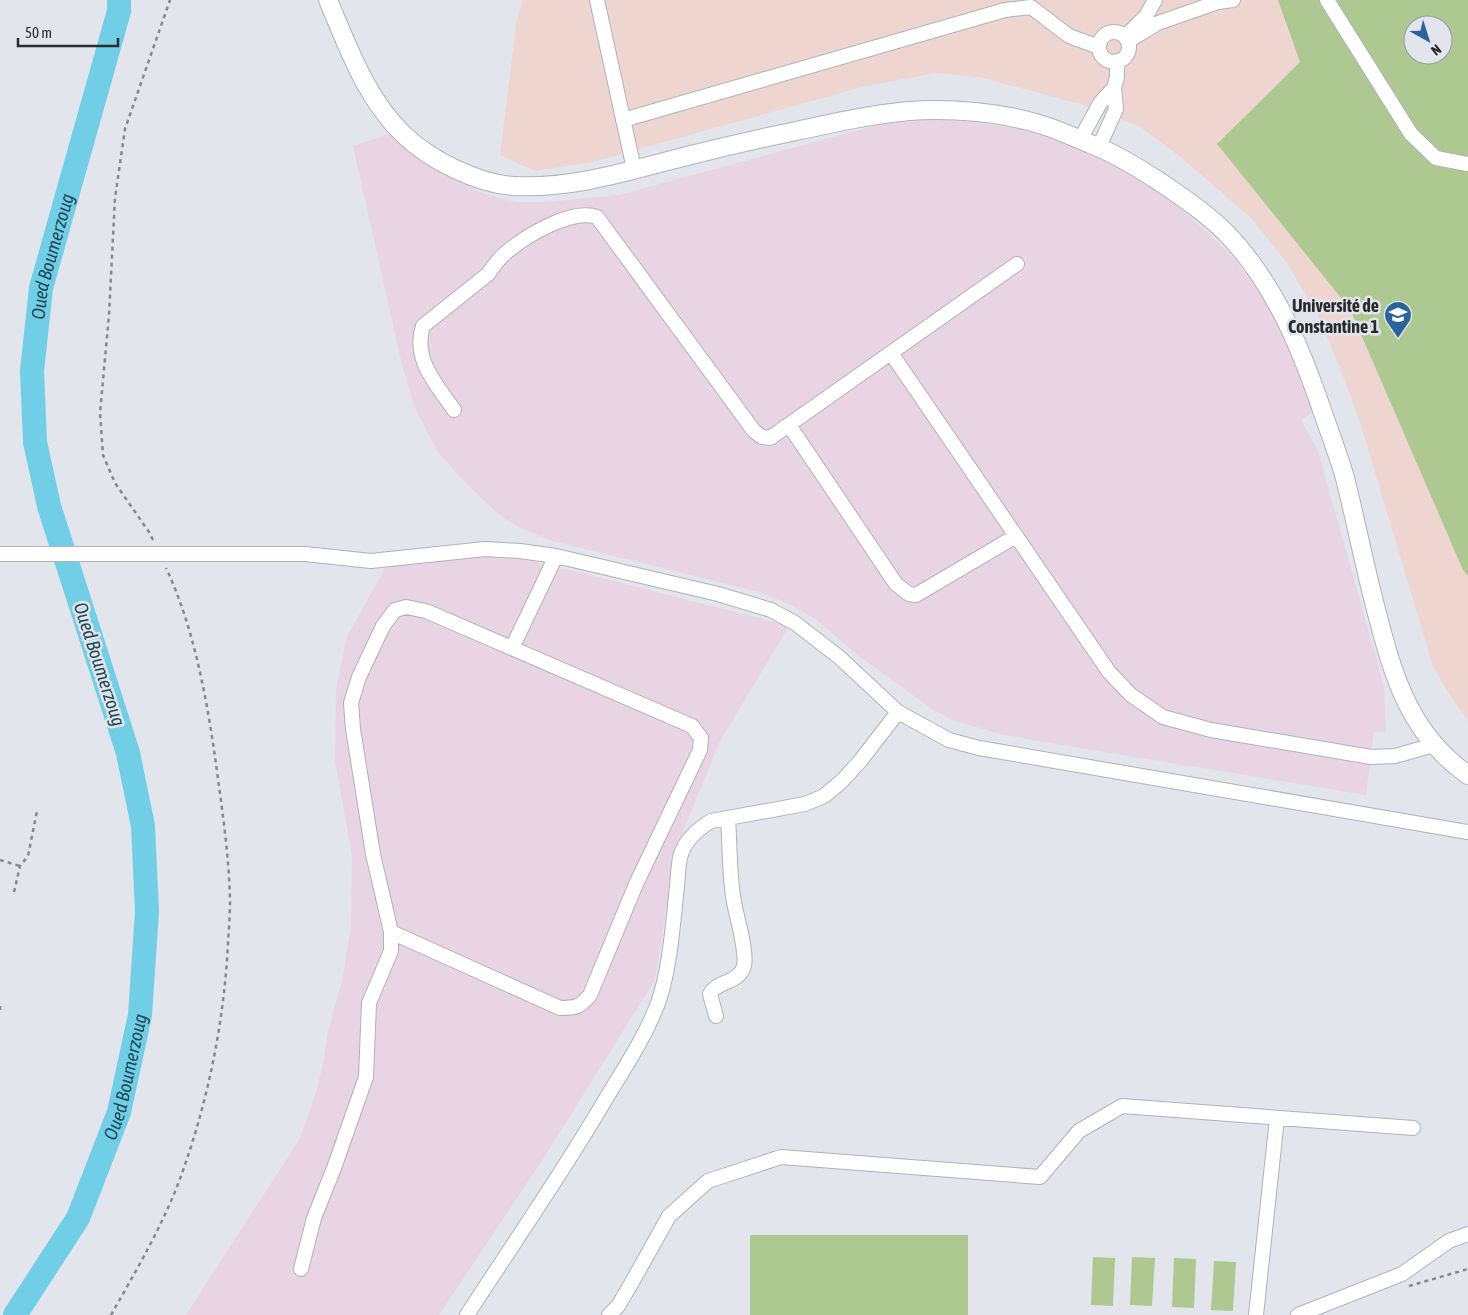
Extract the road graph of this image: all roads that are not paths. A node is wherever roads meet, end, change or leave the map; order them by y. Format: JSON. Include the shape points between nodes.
{"nodes":[{"id":1,"x":328,"y":0,"type":"edge"},
{"id":2,"x":597,"y":0,"type":"edge"},
{"id":3,"x":1155,"y":0,"type":"edge"},
{"id":4,"x":1233,"y":0,"type":"edge"},
{"id":5,"x":1327,"y":0,"type":"edge"},
{"id":6,"x":1127,"y":39,"type":"junction"},
{"id":7,"x":1099,"y":47,"type":"junction"},
{"id":8,"x":1117,"y":62,"type":"junction"},
{"id":9,"x":1114,"y":88,"type":"junction"},
{"id":10,"x":623,"y":120,"type":"junction"},
{"id":11,"x":1080,"y":140,"type":"junction"},
{"id":12,"x":1099,"y":147,"type":"junction"},
{"id":13,"x":1468,"y":164,"type":"edge"},
{"id":14,"x":634,"y":169,"type":"junction"},
{"id":15,"x":1017,"y":264,"type":"dead end"},
{"id":16,"x":890,"y":352,"type":"junction"},
{"id":17,"x":454,"y":410,"type":"dead end"},
{"id":18,"x":788,"y":425,"type":"junction"},
{"id":19,"x":1016,"y":536,"type":"junction"},
{"id":20,"x":0,"y":554,"type":"edge"},
{"id":21,"x":556,"y":556,"type":"junction"},
{"id":22,"x":512,"y":648,"type":"junction"},
{"id":23,"x":898,"y":712,"type":"junction"},
{"id":24,"x":1434,"y":745,"type":"junction"},
{"id":25,"x":1468,"y":774,"type":"edge"},
{"id":26,"x":728,"y":818,"type":"junction"},
{"id":27,"x":1468,"y":832,"type":"edge"},
{"id":28,"x":391,"y":932,"type":"junction"},
{"id":29,"x":716,"y":1016,"type":"dead end"},
{"id":30,"x":1277,"y":1118,"type":"junction"},
{"id":31,"x":1413,"y":1128,"type":"dead end"},
{"id":32,"x":1468,"y":1234,"type":"edge"},
{"id":33,"x":301,"y":1269,"type":"dead end"},
{"id":34,"x":467,"y":1315,"type":"edge"},
{"id":35,"x":609,"y":1315,"type":"edge"},
{"id":36,"x":1256,"y":1315,"type":"edge"},
{"id":37,"x":1298,"y":1315,"type":"edge"}],
"edges":[{"from":1,"to":14,"type":"main road","via":[[362,76],[384,113],[406,137],[435,160],[468,175],[509,186],[550,186]]},
{"from":2,"to":10,"type":"street"},
{"from":3,"to":6,"type":"street"},
{"from":4,"to":6,"type":"street","via":[[1158,23]]},
{"from":5,"to":13,"type":"street","via":[[1411,134],[1436,158]]},
{"from":6,"to":7,"type":"street","via":[[1117,32],[1106,33]]},
{"from":6,"to":8,"type":"street","via":[[1126,56]]},
{"from":7,"to":8,"type":"street","via":[[1106,60]]},
{"from":7,"to":10,"type":"street","via":[[1069,36],[1038,11],[1024,7]]},
{"from":8,"to":9,"type":"street"},
{"from":9,"to":11,"type":"street","via":[[1100,103]]},
{"from":9,"to":12,"type":"street","via":[[1116,110]]},
{"from":10,"to":14,"type":"street"},
{"from":11,"to":12,"type":"main road"},
{"from":11,"to":14,"type":"main road","via":[[1039,124],[998,116],[956,111],[913,111],[858,117]]},
{"from":12,"to":24,"type":"main road","via":[[1136,167],[1204,214],[1227,234],[1268,287],[1291,329],[1344,473],[1368,577],[1402,695]]},
{"from":15,"to":16,"type":"street"},
{"from":16,"to":18,"type":"street"},
{"from":16,"to":19,"type":"street"},
{"from":17,"to":18,"type":"street","via":[[426,367],[420,349],[423,326],[488,274],[507,251],[550,225],[588,214],[596,217],[754,431],[770,438]]},
{"from":18,"to":19,"type":"street","via":[[896,584],[909,594],[916,595]]},
{"from":19,"to":24,"type":"street","via":[[1109,672],[1131,696],[1163,716],[1211,730],[1371,757],[1395,756]]},
{"from":20,"to":21,"type":"street","bridge":true,"via":[[305,554],[371,561],[485,549]]},
{"from":21,"to":22,"type":"street"},
{"from":21,"to":23,"type":"street","via":[[718,594],[771,610],[795,623],[832,652]]},
{"from":22,"to":28,"type":"street","via":[[426,612],[406,607],[395,610],[383,626],[359,677],[351,703],[353,730],[373,854]]},
{"from":22,"to":28,"type":"street","via":[[692,726],[701,738],[700,750],[636,884],[590,995],[582,1005],[560,1008]]},
{"from":23,"to":26,"type":"street","via":[[861,760],[824,796],[805,804]]},
{"from":23,"to":27,"type":"street","via":[[948,740],[979,748]]},
{"from":24,"to":25,"type":"main road"},
{"from":26,"to":29,"type":"street","via":[[733,900],[744,966],[732,980],[712,988],[710,994]]},
{"from":26,"to":34,"type":"street","via":[[711,821],[699,828],[681,854],[664,976],[658,1002],[643,1034],[573,1155]]},
{"from":28,"to":33,"type":"street","via":[[391,951],[369,1002],[366,1076],[314,1218]]},
{"from":30,"to":31,"type":"street"},
{"from":30,"to":35,"type":"street","via":[[1122,1106],[1079,1131],[1040,1178],[781,1157],[708,1181],[669,1216],[618,1306]]},
{"from":30,"to":36,"type":"street"},
{"from":32,"to":37,"type":"street","via":[[1449,1241],[1402,1274]]}]}
